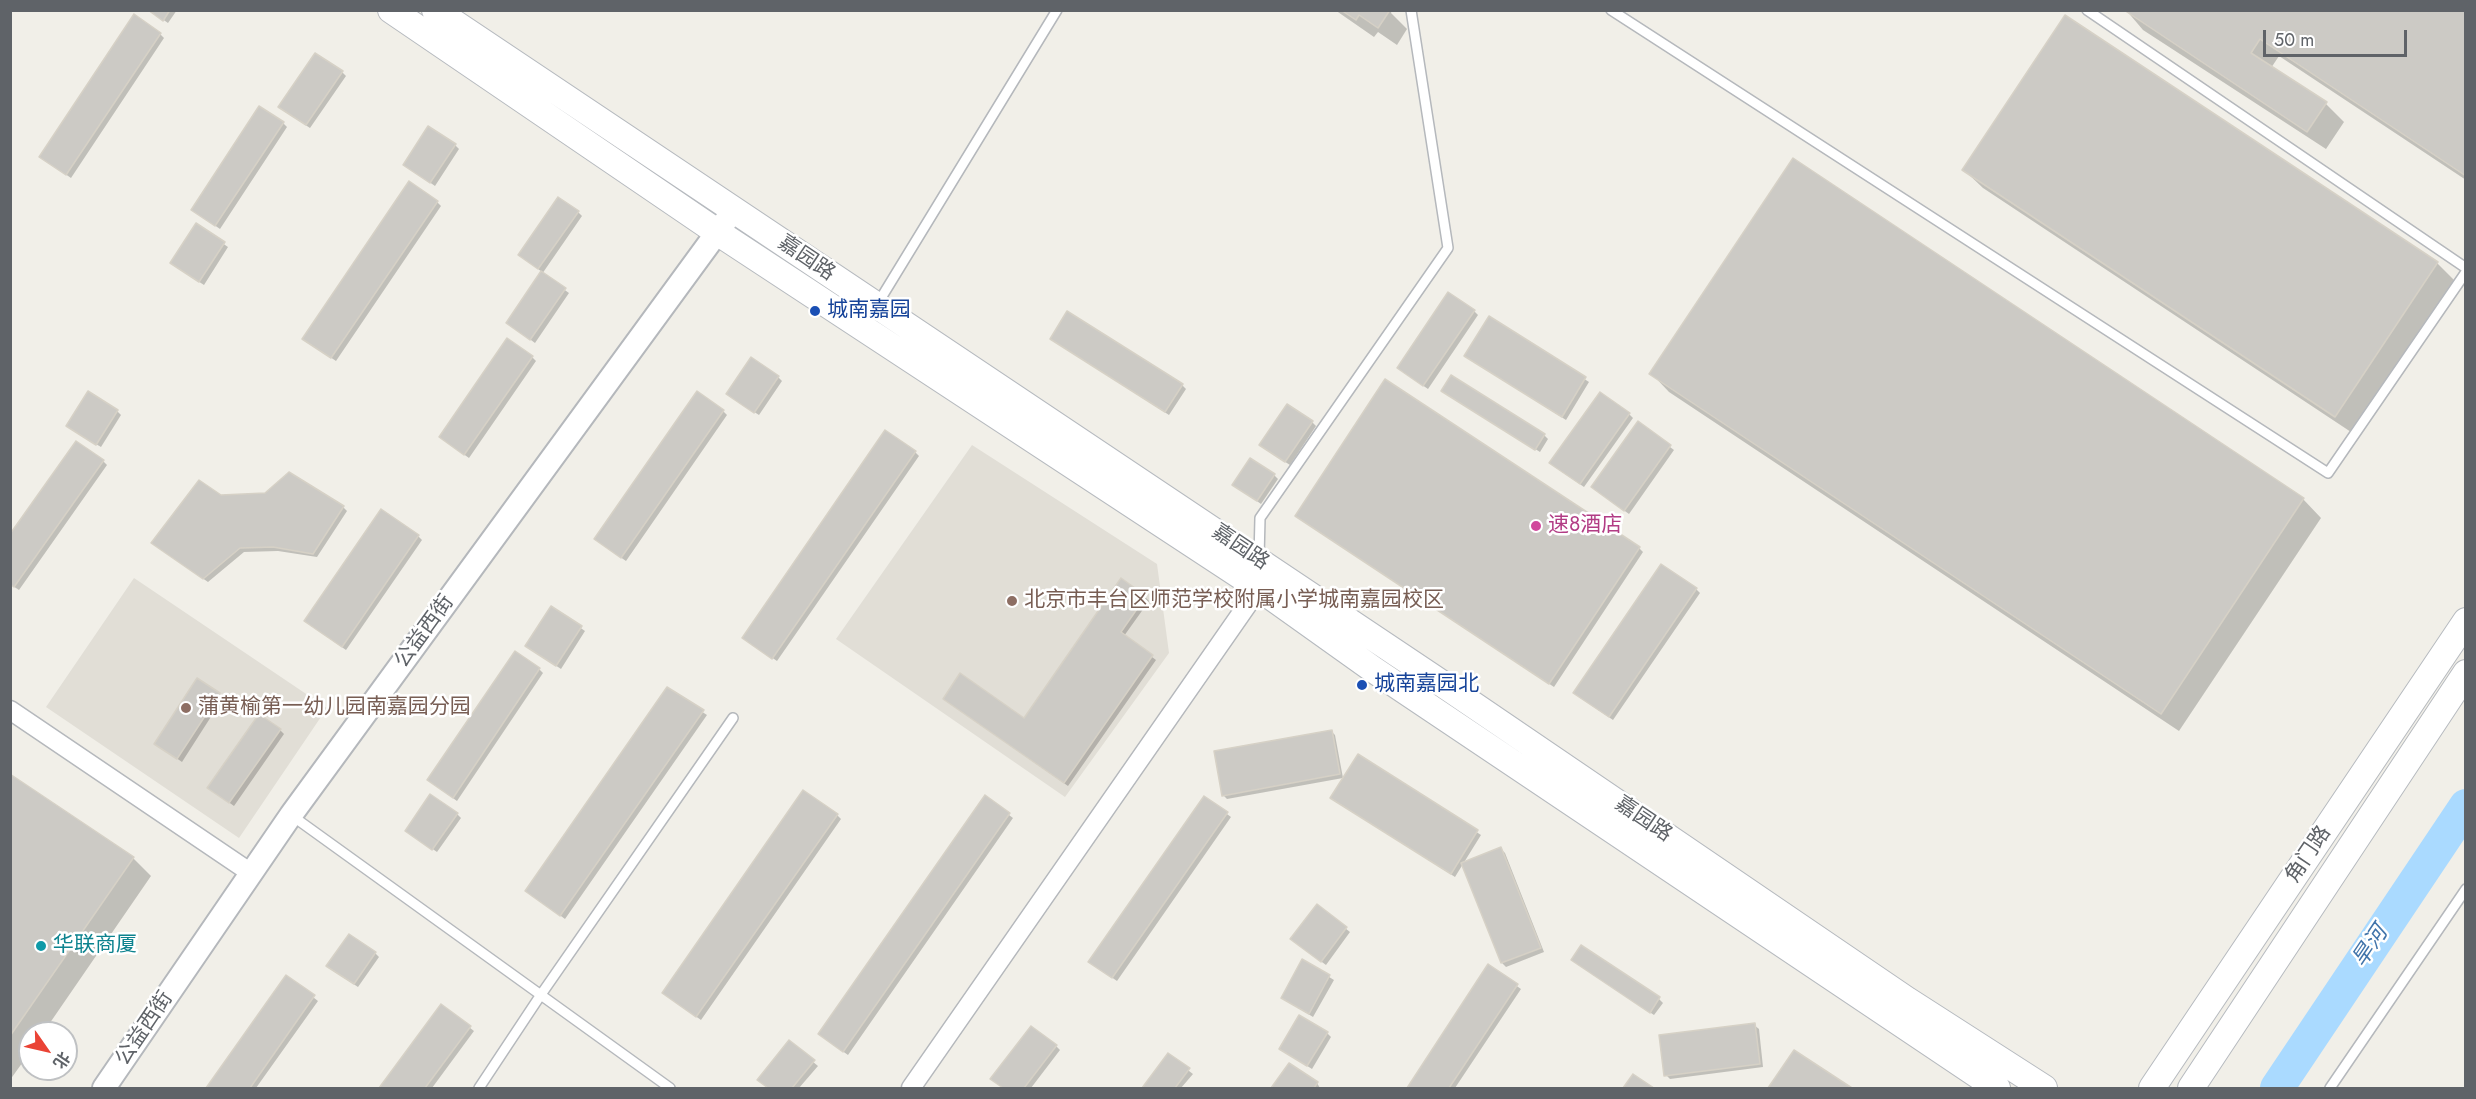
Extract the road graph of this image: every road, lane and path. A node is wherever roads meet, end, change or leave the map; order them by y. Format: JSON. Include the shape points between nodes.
{"nodes":[{"id":1,"x":391,"y":10,"type":"edge"},
{"id":2,"x":435,"y":10,"type":"edge"},
{"id":3,"x":1057,"y":10,"type":"edge"},
{"id":4,"x":1411,"y":10,"type":"edge"},
{"id":5,"x":1611,"y":10,"type":"edge"},
{"id":6,"x":2087,"y":10,"type":"edge"},
{"id":7,"x":733,"y":210,"type":"junction"},
{"id":8,"x":717,"y":232,"type":"junction"},
{"id":9,"x":2466,"y":270,"type":"edge"},
{"id":10,"x":869,"y":317,"type":"junction"},
{"id":11,"x":1259,"y":575,"type":"junction"},
{"id":12,"x":2466,"y":621,"type":"edge"},
{"id":13,"x":2466,"y":674,"type":"edge"},
{"id":14,"x":10,"y":710,"type":"edge"},
{"id":15,"x":734,"y":718,"type":"dead end"},
{"id":16,"x":291,"y":815,"type":"junction"},
{"id":17,"x":251,"y":873,"type":"junction"},
{"id":18,"x":2466,"y":889,"type":"edge"},
{"id":19,"x":540,"y":996,"type":"junction"},
{"id":20,"x":104,"y":1089,"type":"edge"},
{"id":21,"x":479,"y":1089,"type":"edge"},
{"id":22,"x":670,"y":1089,"type":"edge"},
{"id":23,"x":911,"y":1089,"type":"edge"},
{"id":24,"x":1997,"y":1089,"type":"edge"},
{"id":25,"x":2044,"y":1089,"type":"edge"},
{"id":26,"x":2152,"y":1089,"type":"edge"},
{"id":27,"x":2191,"y":1089,"type":"edge"},
{"id":28,"x":2330,"y":1089,"type":"edge"}],
"edges":[{"from":1,"to":8,"type":"main road","name":"嘉园路"},
{"from":2,"to":7,"type":"main road","name":"嘉园路"},
{"from":3,"to":10,"type":"lane"},
{"from":4,"to":11,"type":"lane","via":[[1448,248],[1260,518]]},
{"from":5,"to":9,"type":"lane","via":[[2328,473]]},
{"from":6,"to":9,"type":"lane"},
{"from":7,"to":8,"type":"street","name":"公益西街"},
{"from":7,"to":10,"type":"main road","name":"嘉园路"},
{"from":8,"to":10,"type":"main road","name":"嘉园路"},
{"from":8,"to":16,"type":"street","name":"公益西街"},
{"from":10,"to":11,"type":"main road","name":"嘉园路"},
{"from":11,"to":23,"type":"street"},
{"from":11,"to":24,"type":"main road","name":"嘉园路","via":[[1384,676]]},
{"from":11,"to":25,"type":"main road","name":"嘉园路"},
{"from":12,"to":26,"type":"main road","name":"角门路"},
{"from":13,"to":27,"type":"main road","name":"角门路"},
{"from":14,"to":17,"type":"street"},
{"from":15,"to":19,"type":"lane"},
{"from":16,"to":17,"type":"street","name":"公益西街"},
{"from":16,"to":19,"type":"lane"},
{"from":17,"to":20,"type":"street","name":"公益西街"},
{"from":18,"to":28,"type":"lane"},
{"from":19,"to":21,"type":"lane"},
{"from":19,"to":22,"type":"lane"}]}
